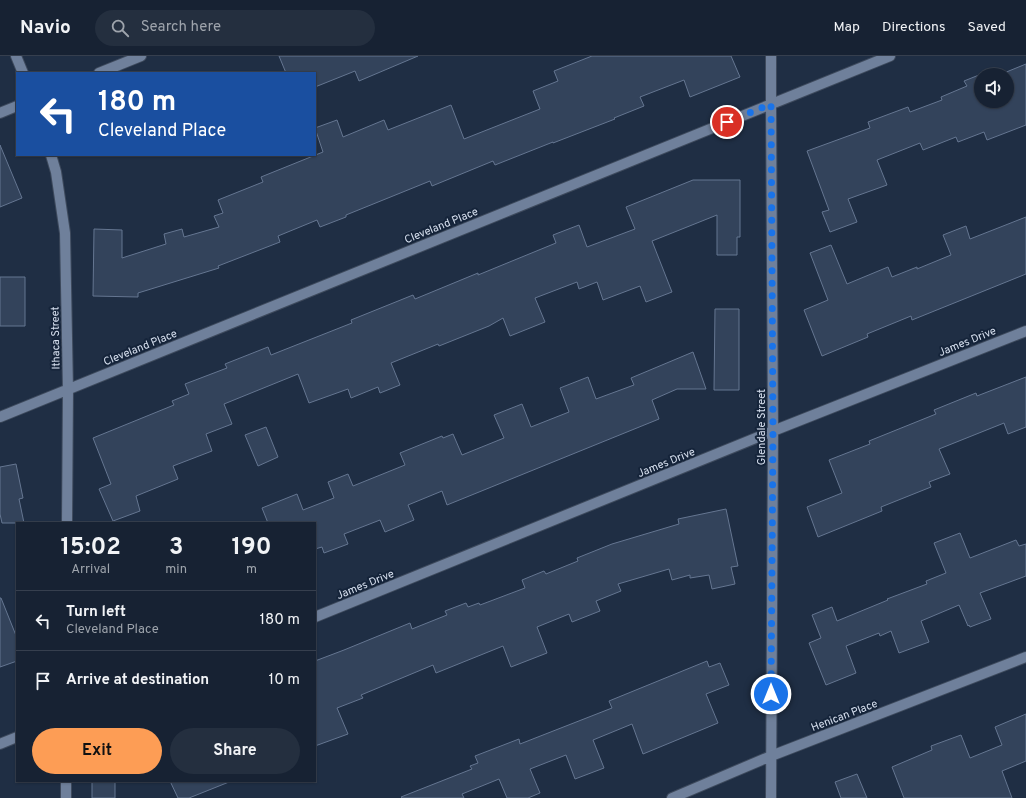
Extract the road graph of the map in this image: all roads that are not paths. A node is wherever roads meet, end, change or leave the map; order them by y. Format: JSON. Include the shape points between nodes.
{"nodes":[{"id":1,"x":16,"y":56,"type":"edge"},
{"id":2,"x":141,"y":56,"type":"edge"},
{"id":3,"x":771,"y":56,"type":"edge"},
{"id":4,"x":890,"y":56,"type":"edge"},
{"id":5,"x":23,"y":72,"type":"edge"},
{"id":6,"x":101,"y":72,"type":"edge"},
{"id":7,"x":771,"y":104,"type":"junction"},
{"id":8,"x":16,"y":106,"type":"edge"},
{"id":9,"x":0,"y":113,"type":"edge"},
{"id":10,"x":51,"y":156,"type":"edge"},
{"id":11,"x":1026,"y":331,"type":"edge"},
{"id":12,"x":68,"y":390,"type":"junction"},
{"id":13,"x":0,"y":417,"type":"edge"},
{"id":14,"x":773,"y":431,"type":"junction"},
{"id":15,"x":68,"y":522,"type":"edge"},
{"id":16,"x":316,"y":617,"type":"edge"},
{"id":17,"x":1026,"y":657,"type":"edge"},
{"id":18,"x":16,"y":737,"type":"edge"},
{"id":19,"x":0,"y":744,"type":"edge"},
{"id":20,"x":771,"y":756,"type":"junction"},
{"id":21,"x":66,"y":782,"type":"edge"},
{"id":22,"x":66,"y":798,"type":"edge"},
{"id":23,"x":672,"y":798,"type":"edge"},
{"id":24,"x":771,"y":798,"type":"edge"}],
"edges":[{"from":1,"to":5,"type":"street"},
{"from":2,"to":6,"type":"street"},
{"from":3,"to":7,"type":"street","name":"Glendale Street"},
{"from":4,"to":7,"type":"street","name":"Cleveland Place"},
{"from":7,"to":12,"type":"street","name":"Cleveland Place"},
{"from":7,"to":14,"type":"street","name":"Glendale Street"},
{"from":8,"to":9,"type":"street"},
{"from":10,"to":12,"type":"street","name":"Ithaca Street","via":[[65,233]]},
{"from":11,"to":14,"type":"street","name":"James Drive"},
{"from":12,"to":13,"type":"street","name":"Cleveland Place"},
{"from":12,"to":15,"type":"street","name":"Ithaca Street"},
{"from":14,"to":16,"type":"street","name":"James Drive"},
{"from":14,"to":20,"type":"street","name":"Glendale Street"},
{"from":17,"to":20,"type":"street","name":"Henican Place"},
{"from":18,"to":19,"type":"street"},
{"from":20,"to":23,"type":"street","name":"Henican Place"},
{"from":20,"to":24,"type":"street","name":"Glendale Street"},
{"from":21,"to":22,"type":"street"}]}
